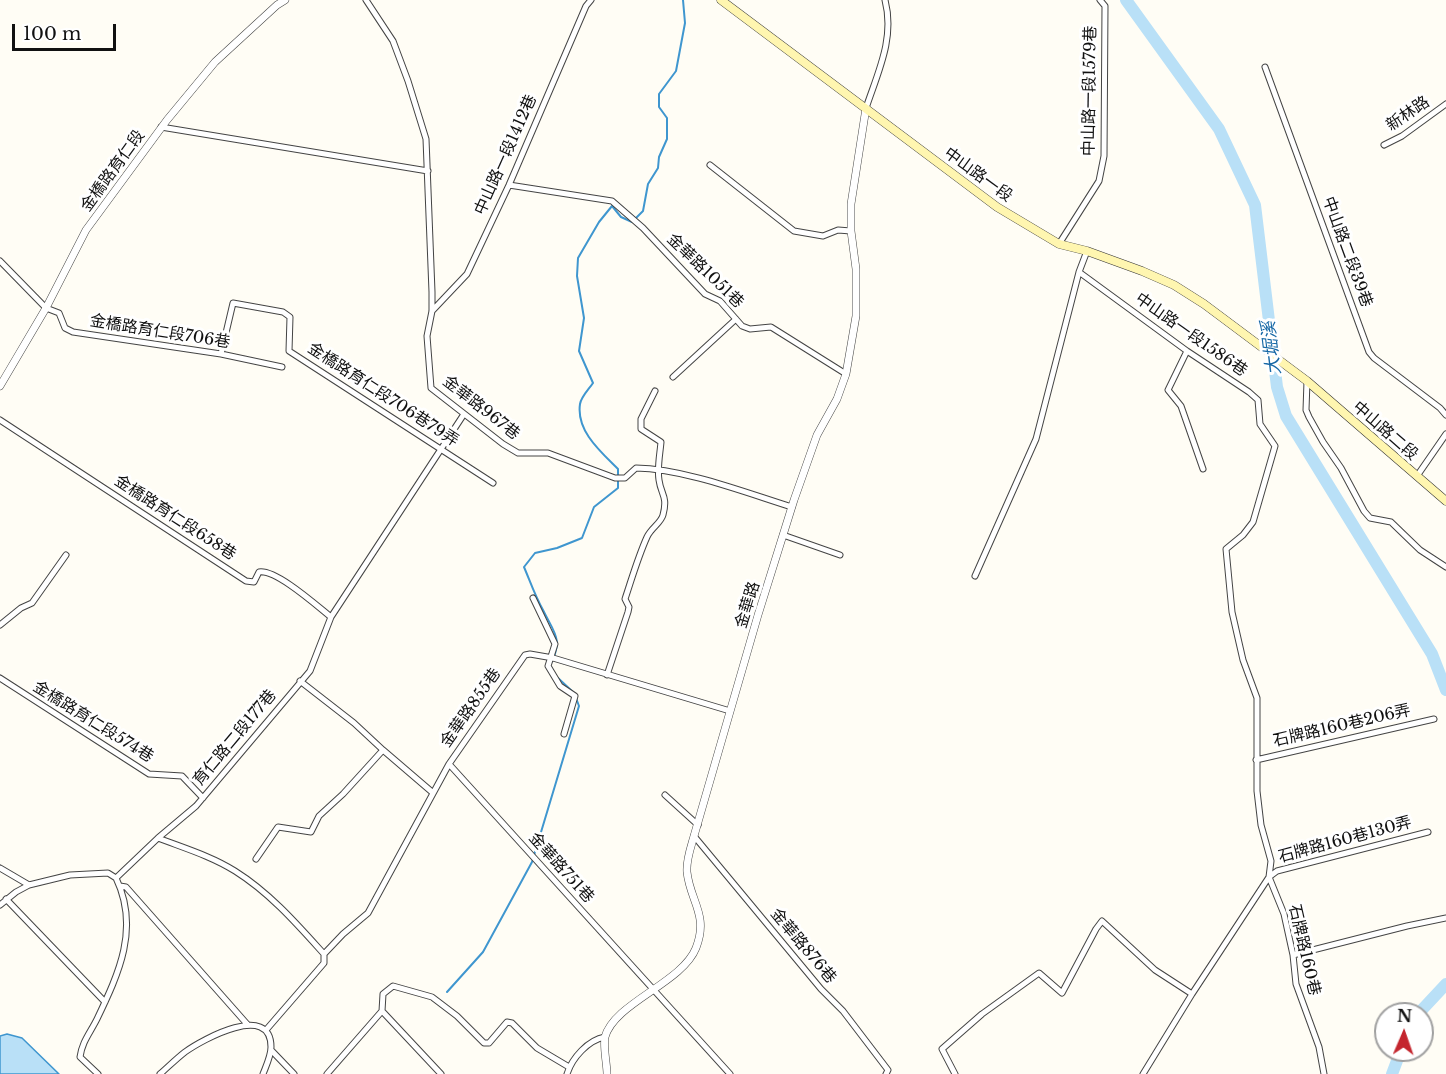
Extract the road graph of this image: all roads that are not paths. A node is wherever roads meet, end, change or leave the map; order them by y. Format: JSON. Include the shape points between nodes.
{"nodes":[{"id":1,"x":285,"y":0,"type":"edge"},
{"id":2,"x":366,"y":0,"type":"edge"},
{"id":3,"x":591,"y":0,"type":"edge"},
{"id":4,"x":721,"y":0,"type":"edge"},
{"id":5,"x":885,"y":0,"type":"edge"},
{"id":6,"x":1100,"y":0,"type":"edge"},
{"id":7,"x":1265,"y":67,"type":"dead end"},
{"id":8,"x":1446,"y":104,"type":"edge"},
{"id":9,"x":866,"y":108,"type":"junction"},
{"id":10,"x":162,"y":127,"type":"junction"},
{"id":11,"x":1384,"y":145,"type":"dead end"},
{"id":12,"x":710,"y":165,"type":"dead end"},
{"id":13,"x":428,"y":171,"type":"junction"},
{"id":14,"x":509,"y":185,"type":"junction"},
{"id":15,"x":851,"y":231,"type":"junction"},
{"id":16,"x":1059,"y":244,"type":"junction"},
{"id":17,"x":1087,"y":251,"type":"junction"},
{"id":18,"x":0,"y":261,"type":"edge"},
{"id":19,"x":1079,"y":272,"type":"junction"},
{"id":20,"x":46,"y":308,"type":"junction"},
{"id":21,"x":432,"y":311,"type":"junction"},
{"id":22,"x":736,"y":319,"type":"junction"},
{"id":23,"x":1242,"y":332,"type":"joint"},
{"id":24,"x":1186,"y":351,"type":"junction"},
{"id":25,"x":221,"y":354,"type":"junction"},
{"id":26,"x":282,"y":367,"type":"dead end"},
{"id":27,"x":846,"y":374,"type":"junction"},
{"id":28,"x":673,"y":376,"type":"dead end"},
{"id":29,"x":1307,"y":381,"type":"junction"},
{"id":30,"x":0,"y":386,"type":"edge"},
{"id":31,"x":655,"y":391,"type":"dead end"},
{"id":32,"x":464,"y":414,"type":"junction"},
{"id":33,"x":1446,"y":415,"type":"edge"},
{"id":34,"x":0,"y":420,"type":"edge"},
{"id":35,"x":1446,"y":434,"type":"edge"},
{"id":36,"x":441,"y":450,"type":"junction"},
{"id":37,"x":1203,"y":469,"type":"dead end"},
{"id":38,"x":658,"y":471,"type":"junction"},
{"id":39,"x":1417,"y":476,"type":"junction"},
{"id":40,"x":493,"y":483,"type":"dead end"},
{"id":41,"x":1446,"y":501,"type":"edge"},
{"id":42,"x":792,"y":507,"type":"junction"},
{"id":43,"x":783,"y":535,"type":"junction"},
{"id":44,"x":66,"y":555,"type":"dead end"},
{"id":45,"x":840,"y":555,"type":"dead end"},
{"id":46,"x":1446,"y":567,"type":"edge"},
{"id":47,"x":975,"y":576,"type":"dead end"},
{"id":48,"x":533,"y":598,"type":"dead end"},
{"id":49,"x":331,"y":617,"type":"junction"},
{"id":50,"x":0,"y":625,"type":"edge"},
{"id":51,"x":554,"y":658,"type":"junction"},
{"id":52,"x":607,"y":675,"type":"junction"},
{"id":53,"x":0,"y":678,"type":"edge"},
{"id":54,"x":300,"y":681,"type":"junction"},
{"id":55,"x":730,"y":711,"type":"junction"},
{"id":56,"x":1434,"y":719,"type":"dead end"},
{"id":57,"x":564,"y":734,"type":"dead end"},
{"id":58,"x":383,"y":750,"type":"junction"},
{"id":59,"x":1256,"y":760,"type":"junction"},
{"id":60,"x":449,"y":764,"type":"junction"},
{"id":61,"x":432,"y":792,"type":"junction"},
{"id":62,"x":665,"y":795,"type":"dead end"},
{"id":63,"x":203,"y":798,"type":"junction"},
{"id":64,"x":698,"y":825,"type":"junction"},
{"id":65,"x":1428,"y":832,"type":"dead end"},
{"id":66,"x":694,"y":836,"type":"junction"},
{"id":67,"x":158,"y":838,"type":"junction"},
{"id":68,"x":256,"y":859,"type":"dead end"},
{"id":69,"x":0,"y":868,"type":"edge"},
{"id":70,"x":1269,"y":877,"type":"junction"},
{"id":71,"x":116,"y":878,"type":"junction"},
{"id":72,"x":29,"y":885,"type":"junction"},
{"id":73,"x":120,"y":886,"type":"junction"},
{"id":74,"x":6,"y":899,"type":"junction"},
{"id":75,"x":0,"y":904,"type":"edge"},
{"id":76,"x":1446,"y":918,"type":"edge"},
{"id":77,"x":324,"y":954,"type":"junction"},
{"id":78,"x":1293,"y":955,"type":"junction"},
{"id":79,"x":654,"y":990,"type":"junction"},
{"id":80,"x":1192,"y":994,"type":"junction"},
{"id":81,"x":105,"y":1002,"type":"junction"},
{"id":82,"x":382,"y":1011,"type":"junction"},
{"id":83,"x":247,"y":1024,"type":"junction"},
{"id":84,"x":266,"y":1030,"type":"junction"},
{"id":85,"x":605,"y":1037,"type":"junction"},
{"id":86,"x":271,"y":1050,"type":"junction"},
{"id":87,"x":569,"y":1067,"type":"junction"},
{"id":88,"x":98,"y":1074,"type":"edge"},
{"id":89,"x":160,"y":1074,"type":"edge"},
{"id":90,"x":263,"y":1074,"type":"edge"},
{"id":91,"x":294,"y":1074,"type":"edge"},
{"id":92,"x":327,"y":1074,"type":"edge"},
{"id":93,"x":441,"y":1074,"type":"edge"},
{"id":94,"x":567,"y":1074,"type":"edge"},
{"id":95,"x":607,"y":1074,"type":"edge"},
{"id":96,"x":730,"y":1074,"type":"edge"},
{"id":97,"x":886,"y":1074,"type":"edge"},
{"id":98,"x":955,"y":1074,"type":"edge"},
{"id":99,"x":1143,"y":1074,"type":"edge"},
{"id":100,"x":1324,"y":1074,"type":"edge"}],
"edges":[{"from":1,"to":10,"type":"street","name":"金橋路育仁段","via":[[215,62]]},
{"from":2,"to":13,"type":"street","name":"金華路967巷","via":[[393,41],[408,81],[426,139]]},
{"from":3,"to":14,"type":"street","name":"中山路一段1412巷"},
{"from":4,"to":9,"type":"main road","name":"中山路一段"},
{"from":5,"to":9,"type":"street","via":[[890,21],[887,45]]},
{"from":6,"to":16,"type":"street","name":"中山路一段1579巷","via":[[1105,6],[1104,156],[1100,181]]},
{"from":7,"to":33,"type":"street","name":"中山路二段39巷","via":[[1369,352]]},
{"from":8,"to":11,"type":"street","name":"新林路"},
{"from":9,"to":15,"type":"street","name":"金華路","via":[[851,204]]},
{"from":9,"to":16,"type":"main road","name":"中山路一段","via":[[997,207]]},
{"from":10,"to":13,"type":"street"},
{"from":10,"to":20,"type":"street","name":"金橋路育仁段","via":[[86,230]]},
{"from":12,"to":15,"type":"street","via":[[794,231],[822,236],[838,230]]},
{"from":13,"to":21,"type":"street","name":"金華路967巷"},
{"from":14,"to":21,"type":"street","name":"中山路一段1412巷","via":[[466,274]]},
{"from":14,"to":22,"type":"street","name":"金華路1051巷","via":[[612,201],[705,294],[720,301]]},
{"from":15,"to":27,"type":"street","name":"金華路","via":[[856,316]]},
{"from":16,"to":17,"type":"main road","name":"中山路一段"},
{"from":17,"to":19,"type":"street"},
{"from":17,"to":23,"type":"main road","name":"中山路一段","via":[[1174,285]]},
{"from":18,"to":20,"type":"street","name":"金橋路育仁段706巷"},
{"from":19,"to":24,"type":"street","name":"中山路一段1586巷"},
{"from":19,"to":47,"type":"street","via":[[1036,439]]},
{"from":20,"to":25,"type":"street","name":"金橋路育仁段706巷","via":[[59,313],[65,328],[73,332]]},
{"from":20,"to":30,"type":"street","name":"金橋路育仁段"},
{"from":21,"to":32,"type":"street","name":"金華路967巷","via":[[428,336],[431,388]]},
{"from":22,"to":27,"type":"street","name":"金華路1051巷","via":[[750,329],[771,327]]},
{"from":22,"to":28,"type":"street"},
{"from":23,"to":29,"type":"main road","name":"中山路二段"},
{"from":24,"to":37,"type":"street","via":[[1168,390],[1182,406]]},
{"from":24,"to":59,"type":"street","name":"中山路一段1586巷","via":[[1257,400],[1260,424],[1275,446],[1252,522],[1226,549],[1232,612],[1257,698]]},
{"from":25,"to":26,"type":"street","name":"金橋路育仁段706巷"},
{"from":25,"to":36,"type":"street","name":"金橋路育仁段706巷79弄","via":[[233,303],[283,312],[290,317],[290,351]]},
{"from":27,"to":42,"type":"street","name":"金華路","via":[[817,435]]},
{"from":29,"to":39,"type":"main road","name":"中山路二段"},
{"from":29,"to":46,"type":"street","via":[[1306,411],[1364,511],[1370,518],[1391,522],[1420,550]]},
{"from":31,"to":38,"type":"street","via":[[640,419],[641,429],[661,442]]},
{"from":32,"to":36,"type":"street","name":"育仁路二段177巷"},
{"from":32,"to":38,"type":"street","name":"金華路967巷","via":[[518,453],[548,453],[615,478],[625,478],[636,468]]},
{"from":34,"to":49,"type":"street","name":"金橋路育仁段658巷","via":[[246,581],[254,582],[259,572],[268,573]]},
{"from":35,"to":39,"type":"street"},
{"from":36,"to":40,"type":"street","name":"金橋路育仁段706巷79弄"},
{"from":36,"to":49,"type":"street","name":"育仁路二段177巷"},
{"from":38,"to":42,"type":"street","name":"金華路967巷","via":[[700,479]]},
{"from":38,"to":52,"type":"street","via":[[665,495],[663,514],[648,535],[631,580],[625,598],[628,612]]},
{"from":39,"to":41,"type":"main road","name":"中山路二段"},
{"from":42,"to":43,"type":"street","name":"金華路"},
{"from":43,"to":45,"type":"street"},
{"from":43,"to":55,"type":"street","name":"金華路"},
{"from":44,"to":50,"type":"street","via":[[32,603]]},
{"from":48,"to":51,"type":"street","via":[[555,644]]},
{"from":49,"to":54,"type":"street","name":"育仁路二段177巷","via":[[310,671]]},
{"from":51,"to":52,"type":"street","name":"金華路855巷"},
{"from":51,"to":57,"type":"street","via":[[548,666],[560,686],[575,696]]},
{"from":51,"to":60,"type":"street","name":"金華路855巷","via":[[525,655]]},
{"from":52,"to":55,"type":"street","name":"金華路855巷"},
{"from":53,"to":63,"type":"street","name":"金橋路育仁段574巷","via":[[149,774],[182,776]]},
{"from":54,"to":58,"type":"street"},
{"from":54,"to":63,"type":"street","name":"育仁路二段177巷"},
{"from":55,"to":64,"type":"street","name":"金華路"},
{"from":56,"to":59,"type":"street","name":"石牌路160巷206弄"},
{"from":58,"to":61,"type":"street"},
{"from":58,"to":68,"type":"street","via":[[319,816],[311,832],[278,827]]},
{"from":59,"to":70,"type":"street","name":"石牌路160巷","via":[[1262,825],[1271,861]]},
{"from":60,"to":61,"type":"street","name":"金華路855巷"},
{"from":60,"to":79,"type":"street","name":"金華路751巷"},
{"from":61,"to":77,"type":"street","name":"金華路855巷","via":[[368,913]]},
{"from":62,"to":64,"type":"street"},
{"from":63,"to":67,"type":"street","name":"育仁路二段177巷"},
{"from":64,"to":66,"type":"street","name":"金華路"},
{"from":65,"to":70,"type":"street","name":"石牌路160巷130弄","via":[[1277,871]]},
{"from":66,"to":79,"type":"street","name":"金華路","via":[[687,875],[701,917],[696,950]]},
{"from":66,"to":97,"type":"street","name":"金華路876巷","via":[[843,1011],[888,1070]]},
{"from":67,"to":71,"type":"street","name":"育仁路二段177巷"},
{"from":67,"to":77,"type":"street","via":[[236,872],[283,908]]},
{"from":69,"to":72,"type":"street"},
{"from":70,"to":78,"type":"street","name":"石牌路160巷","via":[[1284,914]]},
{"from":70,"to":80,"type":"street"},
{"from":71,"to":72,"type":"street","via":[[108,873],[70,875]]},
{"from":71,"to":73,"type":"street"},
{"from":72,"to":74,"type":"street"},
{"from":73,"to":81,"type":"street","via":[[128,918],[127,937]]},
{"from":73,"to":83,"type":"street","via":[[126,887]]},
{"from":74,"to":75,"type":"street"},
{"from":74,"to":81,"type":"street"},
{"from":76,"to":78,"type":"street"},
{"from":77,"to":84,"type":"street","name":"金華路855巷","via":[[324,963]]},
{"from":78,"to":100,"type":"street","name":"石牌路160巷","via":[[1296,984],[1319,1047]]},
{"from":79,"to":85,"type":"street","name":"金華路","via":[[623,1013]]},
{"from":79,"to":96,"type":"street","name":"金華路751巷"},
{"from":80,"to":98,"type":"street","via":[[1155,970],[1102,921],[1062,993],[1038,974],[942,1049]]},
{"from":80,"to":99,"type":"street"},
{"from":81,"to":88,"type":"street","via":[[82,1045],[80,1057]]},
{"from":82,"to":87,"type":"street","via":[[383,994],[393,986],[432,997],[484,1043],[489,1043],[507,1022],[512,1023],[537,1048]]},
{"from":82,"to":92,"type":"street"},
{"from":82,"to":93,"type":"street"},
{"from":83,"to":84,"type":"street"},
{"from":83,"to":89,"type":"street","via":[[185,1052]]},
{"from":84,"to":86,"type":"street"},
{"from":85,"to":87,"type":"street","via":[[580,1052]]},
{"from":85,"to":95,"type":"street"},
{"from":86,"to":90,"type":"street"},
{"from":86,"to":91,"type":"street"},
{"from":87,"to":94,"type":"street"}]}
